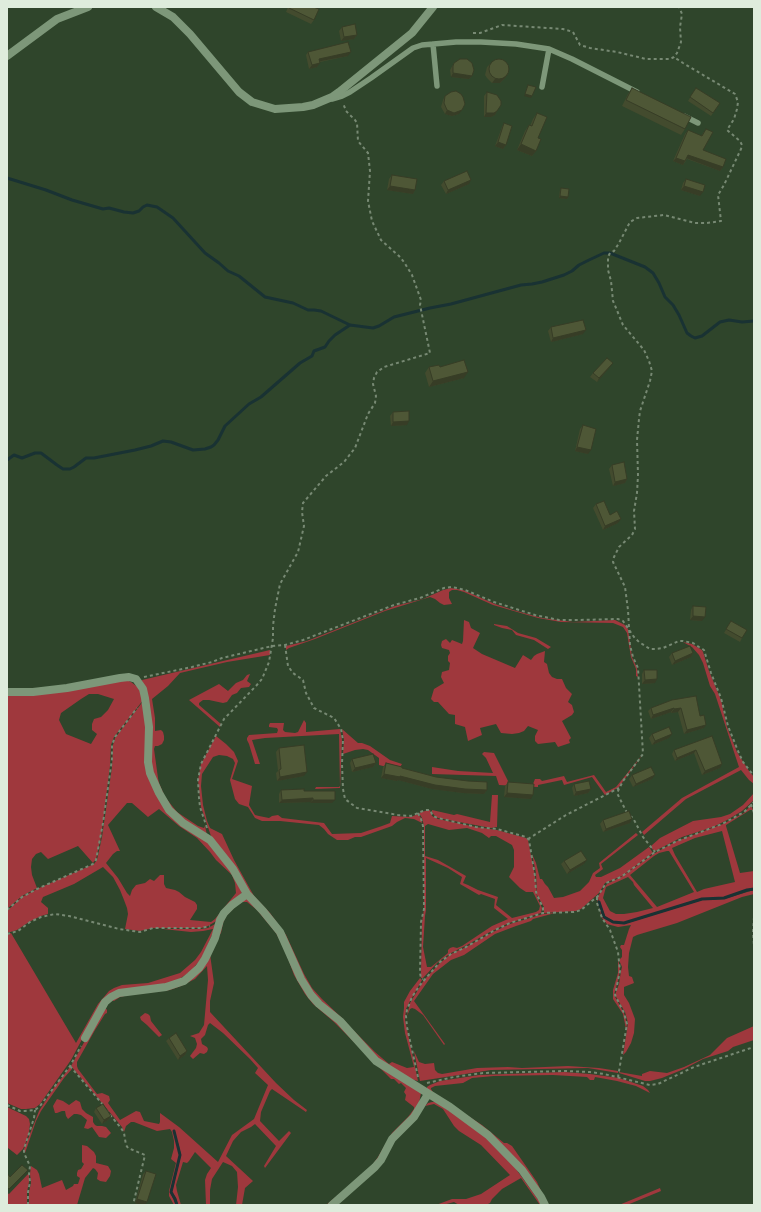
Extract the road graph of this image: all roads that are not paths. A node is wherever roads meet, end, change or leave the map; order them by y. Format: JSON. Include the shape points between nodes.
{"nodes":[{"id":1,"x":88,"y":7,"type":"edge"},
{"id":2,"x":156,"y":7,"type":"edge"},
{"id":3,"x":433,"y":7,"type":"edge"},
{"id":4,"x":433,"y":44,"type":"junction"},
{"id":5,"x":549,"y":49,"type":"junction"},
{"id":6,"x":7,"y":56,"type":"edge"},
{"id":7,"x":437,"y":86,"type":"dead end"},
{"id":8,"x":542,"y":87,"type":"dead end"},
{"id":9,"x":642,"y":95,"type":"edge"},
{"id":10,"x":322,"y":101,"type":"junction"},
{"id":11,"x":677,"y":113,"type":"edge"},
{"id":12,"x":698,"y":123,"type":"dead end"},
{"id":13,"x":7,"y":692,"type":"edge"},
{"id":14,"x":247,"y":894,"type":"junction"},
{"id":15,"x":85,"y":1038,"type":"road end"},
{"id":16,"x":428,"y":1094,"type":"junction"},
{"id":17,"x":332,"y":1205,"type":"edge"},
{"id":18,"x":545,"y":1205,"type":"edge"}],
"edges":[{"from":1,"to":6,"type":"street","via":[[57,19]]},
{"from":2,"to":10,"type":"street","via":[[174,17],[239,92],[252,102],[275,109],[303,107]]},
{"from":3,"to":10,"type":"street","via":[[412,33],[339,92]]},
{"from":4,"to":5,"type":"lane","via":[[480,42]]},
{"from":4,"to":7,"type":"lane"},
{"from":4,"to":10,"type":"lane","via":[[413,48],[342,96]]},
{"from":5,"to":8,"type":"lane"},
{"from":5,"to":9,"type":"lane"},
{"from":11,"to":12,"type":"lane"},
{"from":13,"to":14,"type":"street","via":[[66,688],[129,677],[136,679],[145,698],[149,727],[148,762],[154,783],[169,810],[183,823],[210,840],[233,869]]},
{"from":14,"to":15,"type":"street","via":[[224,913],[199,968],[184,981],[166,987],[119,993],[110,997]]},
{"from":14,"to":16,"type":"street","via":[[280,932],[301,979],[319,1004],[340,1021],[376,1060]]},
{"from":16,"to":17,"type":"street","via":[[414,1117],[392,1139],[375,1167]]},
{"from":16,"to":18,"type":"street","via":[[464,1116],[491,1138],[522,1170]]}]}
